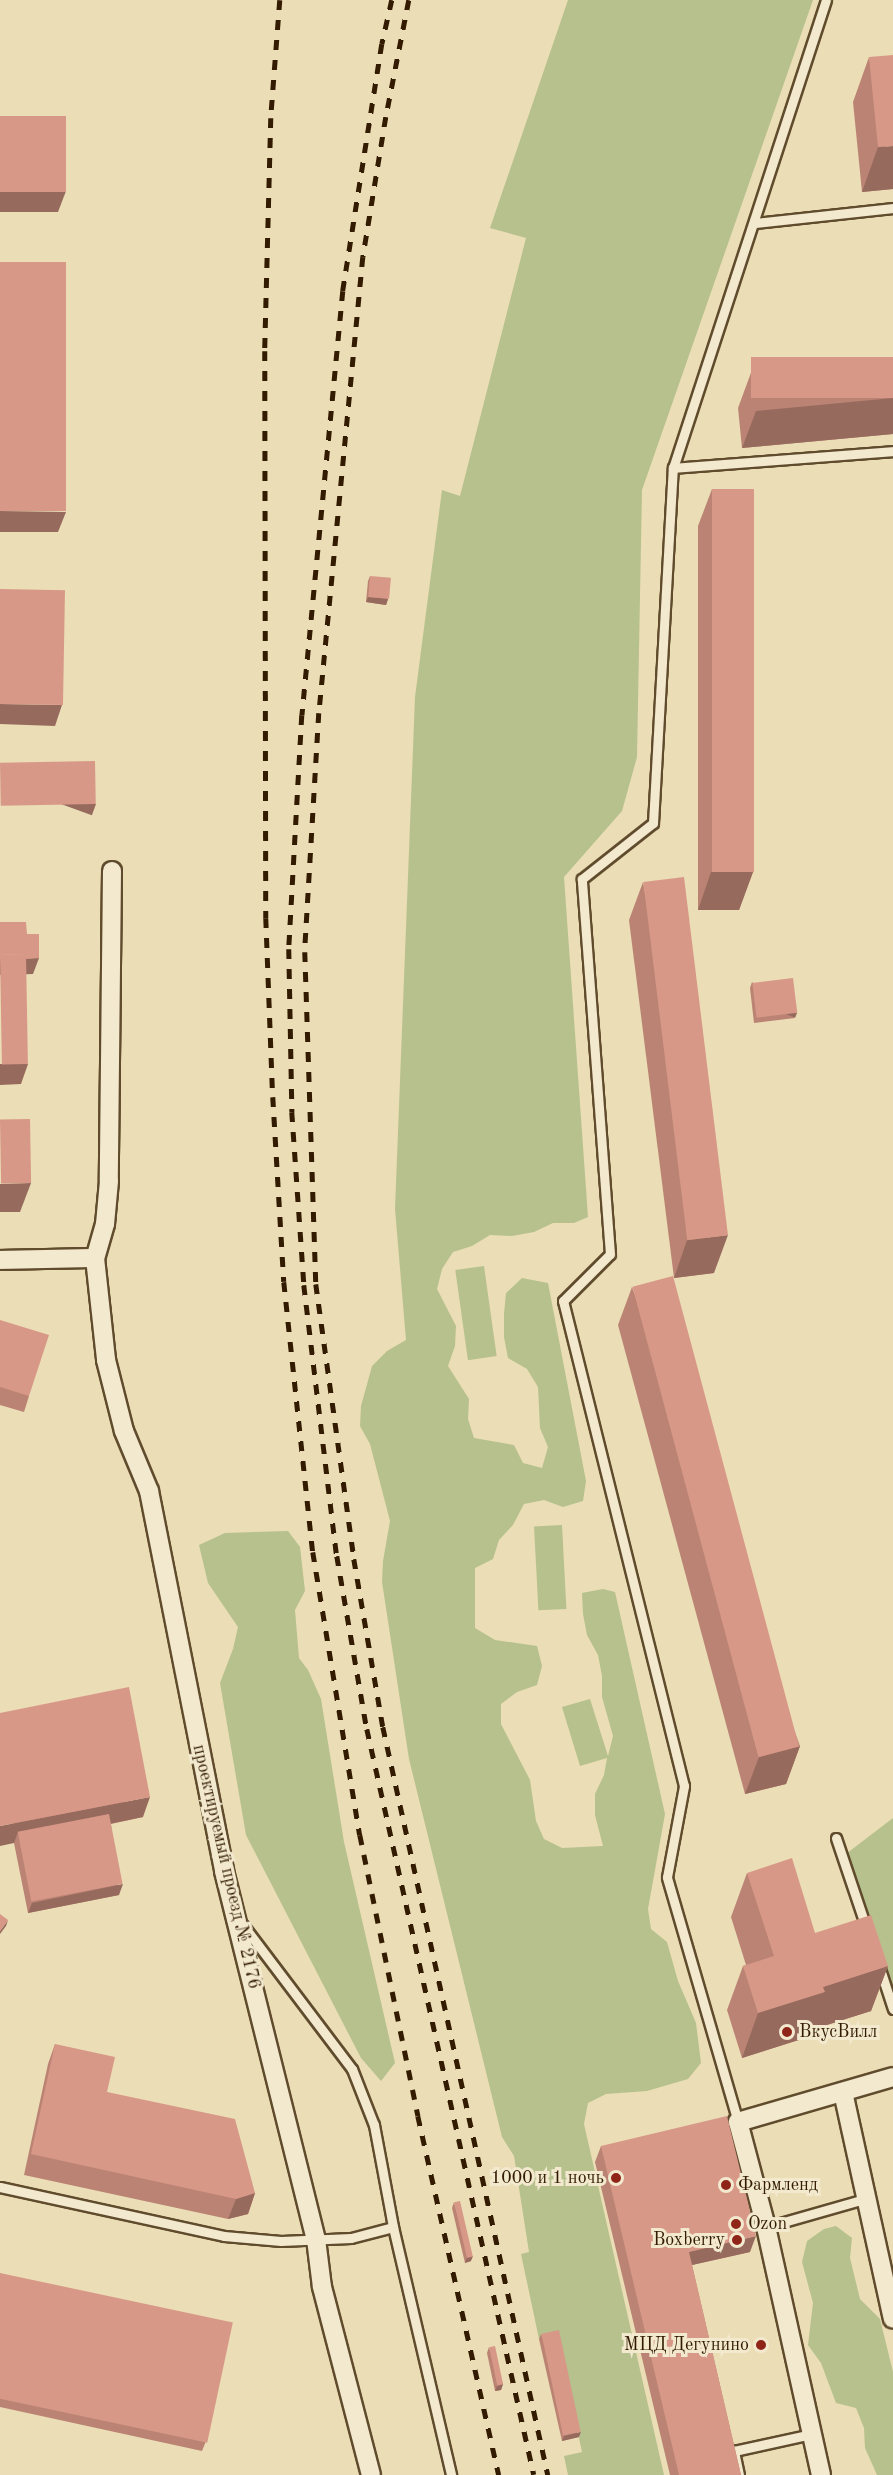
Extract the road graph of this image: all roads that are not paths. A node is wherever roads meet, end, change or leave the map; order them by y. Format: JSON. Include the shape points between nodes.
{"nodes":[{"id":1,"x":826,"y":0,"type":"edge"},
{"id":2,"x":893,"y":208,"type":"edge"},
{"id":3,"x":755,"y":223,"type":"junction"},
{"id":4,"x":893,"y":451,"type":"edge"},
{"id":5,"x":673,"y":468,"type":"junction"},
{"id":6,"x":112,"y":871,"type":"dead end"},
{"id":7,"x":95,"y":1258,"type":"junction"},
{"id":8,"x":0,"y":1260,"type":"edge"},
{"id":9,"x":836,"y":1838,"type":"dead end"},
{"id":10,"x":236,"y":1916,"type":"junction"},
{"id":11,"x":868,"y":1933,"type":"edge"},
{"id":12,"x":875,"y":1955,"type":"edge"},
{"id":13,"x":893,"y":2009,"type":"edge"},
{"id":14,"x":893,"y":2077,"type":"edge"},
{"id":15,"x":843,"y":2092,"type":"junction"},
{"id":16,"x":738,"y":2122,"type":"junction"},
{"id":17,"x":0,"y":2187,"type":"edge"},
{"id":18,"x":868,"y":2198,"type":"junction"},
{"id":19,"x":393,"y":2227,"type":"junction"},
{"id":20,"x":766,"y":2227,"type":"junction"},
{"id":21,"x":316,"y":2239,"type":"junction"},
{"id":22,"x":893,"y":2319,"type":"edge"},
{"id":23,"x":812,"y":2434,"type":"junction"},
{"id":24,"x":371,"y":2475,"type":"edge"},
{"id":25,"x":452,"y":2475,"type":"edge"},
{"id":26,"x":740,"y":2475,"type":"edge"},
{"id":27,"x":821,"y":2475,"type":"edge"}],
"edges":[{"from":1,"to":3,"type":"lane"},
{"from":2,"to":3,"type":"lane"},
{"from":3,"to":5,"type":"lane"},
{"from":4,"to":5,"type":"lane"},
{"from":5,"to":16,"type":"lane","via":[[653,823],[582,879],[610,1254],[563,1301],[684,1786],[667,1876]]},
{"from":6,"to":7,"type":"street","via":[[109,1181],[105,1224]]},
{"from":7,"to":8,"type":"street"},
{"from":7,"to":10,"type":"street","name":"проектируемый проезд № 2176","via":[[106,1360],[124,1431],[149,1491]]},
{"from":9,"to":11,"type":"lane"},
{"from":10,"to":19,"type":"lane","via":[[351,2069],[374,2126]]},
{"from":10,"to":21,"type":"street","name":"проектируемый проезд № 2176"},
{"from":12,"to":13,"type":"lane"},
{"from":14,"to":15,"type":"street"},
{"from":15,"to":16,"type":"street"},
{"from":15,"to":18,"type":"street"},
{"from":16,"to":20,"type":"street"},
{"from":17,"to":21,"type":"lane","via":[[224,2236],[281,2241]]},
{"from":18,"to":20,"type":"lane"},
{"from":18,"to":22,"type":"street"},
{"from":19,"to":21,"type":"lane","via":[[351,2238]]},
{"from":19,"to":25,"type":"lane"},
{"from":20,"to":23,"type":"street"},
{"from":21,"to":24,"type":"street","name":"проектируемый проезд № 2176","via":[[322,2287]]},
{"from":23,"to":26,"type":"lane","via":[[734,2451]]},
{"from":23,"to":27,"type":"street"}]}
